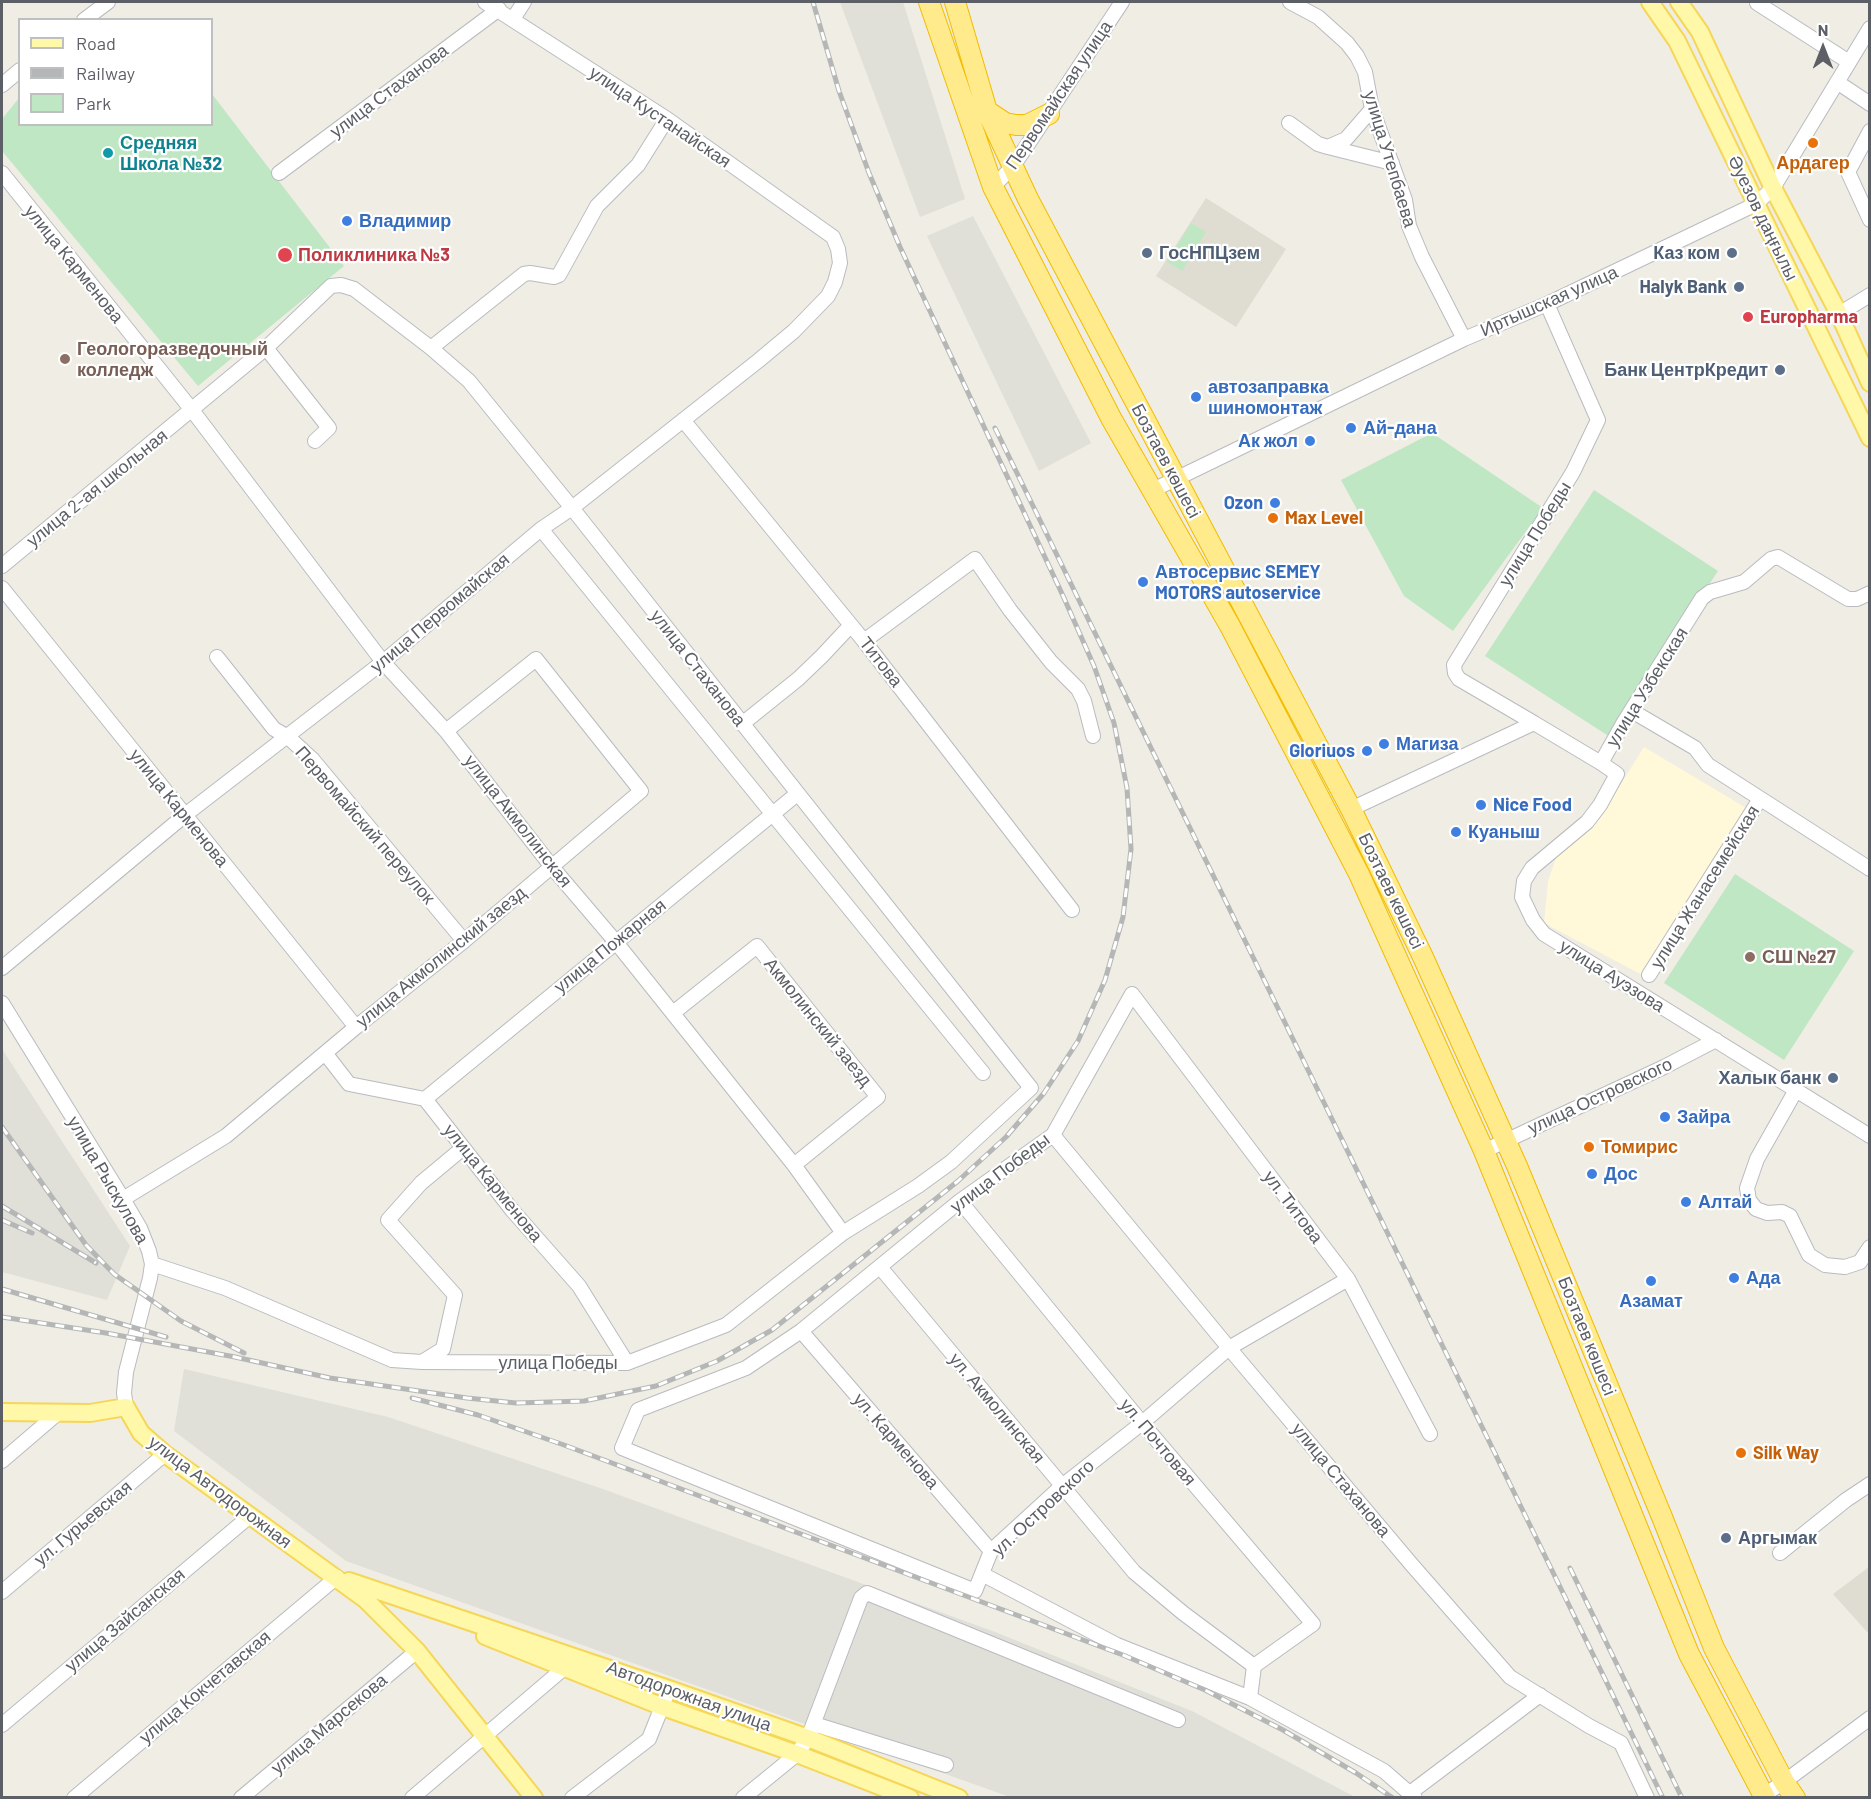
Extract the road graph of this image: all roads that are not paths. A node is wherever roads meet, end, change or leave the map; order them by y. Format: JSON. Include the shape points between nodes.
{"nodes":[{"id":1,"x":108,"y":2,"type":"edge"},
{"id":2,"x":485,"y":2,"type":"edge"},
{"id":3,"x":524,"y":2,"type":"edge"},
{"id":4,"x":929,"y":2,"type":"edge"},
{"id":5,"x":955,"y":2,"type":"edge"},
{"id":6,"x":1122,"y":2,"type":"edge"},
{"id":7,"x":1290,"y":2,"type":"edge"},
{"id":8,"x":1650,"y":2,"type":"edge"},
{"id":9,"x":1679,"y":2,"type":"edge"},
{"id":10,"x":1757,"y":3,"type":"dead end"},
{"id":11,"x":499,"y":9,"type":"junction"},
{"id":12,"x":87,"y":18,"type":"edge"},
{"id":13,"x":513,"y":19,"type":"junction"},
{"id":14,"x":1869,"y":28,"type":"edge"},
{"id":15,"x":1850,"y":62,"type":"junction"},
{"id":16,"x":18,"y":72,"type":"edge"},
{"id":17,"x":1837,"y":82,"type":"junction"},
{"id":18,"x":2,"y":85,"type":"edge"},
{"id":19,"x":1869,"y":104,"type":"edge"},
{"id":20,"x":1372,"y":110,"type":"junction"},
{"id":21,"x":987,"y":111,"type":"junction"},
{"id":22,"x":1049,"y":114,"type":"junction"},
{"id":23,"x":667,"y":120,"type":"junction"},
{"id":24,"x":1289,"y":123,"type":"dead end"},
{"id":25,"x":1869,"y":131,"type":"edge"},
{"id":26,"x":1328,"y":147,"type":"junction"},
{"id":27,"x":1392,"y":164,"type":"junction"},
{"id":28,"x":1013,"y":166,"type":"junction"},
{"id":29,"x":2,"y":173,"type":"edge"},
{"id":30,"x":279,"y":173,"type":"dead end"},
{"id":31,"x":993,"y":187,"type":"junction"},
{"id":32,"x":1773,"y":188,"type":"junction"},
{"id":33,"x":1756,"y":204,"type":"junction"},
{"id":34,"x":1869,"y":220,"type":"edge"},
{"id":35,"x":832,"y":237,"type":"joint"},
{"id":36,"x":341,"y":285,"type":"joint"},
{"id":37,"x":1869,"y":295,"type":"edge"},
{"id":38,"x":1547,"y":304,"type":"junction"},
{"id":39,"x":1839,"y":314,"type":"junction"},
{"id":40,"x":1464,"y":339,"type":"junction"},
{"id":41,"x":266,"y":348,"type":"junction"},
{"id":42,"x":431,"y":348,"type":"junction"},
{"id":43,"x":1869,"y":380,"type":"edge"},
{"id":44,"x":192,"y":410,"type":"junction"},
{"id":45,"x":683,"y":420,"type":"junction"},
{"id":46,"x":1869,"y":438,"type":"edge"},
{"id":47,"x":315,"y":441,"type":"dead end"},
{"id":48,"x":1175,"y":478,"type":"junction"},
{"id":49,"x":1153,"y":490,"type":"junction"},
{"id":50,"x":572,"y":508,"type":"junction"},
{"id":51,"x":541,"y":529,"type":"junction"},
{"id":52,"x":2,"y":566,"type":"edge"},
{"id":53,"x":2,"y":588,"type":"edge"},
{"id":54,"x":1869,"y":593,"type":"edge"},
{"id":55,"x":851,"y":625,"type":"junction"},
{"id":56,"x":864,"y":641,"type":"junction"},
{"id":57,"x":217,"y":657,"type":"dead end"},
{"id":58,"x":383,"y":662,"type":"junction"},
{"id":59,"x":1632,"y":711,"type":"junction"},
{"id":60,"x":1534,"y":723,"type":"junction"},
{"id":61,"x":742,"y":724,"type":"junction"},
{"id":62,"x":446,"y":731,"type":"junction"},
{"id":63,"x":288,"y":736,"type":"junction"},
{"id":64,"x":1093,"y":736,"type":"dead end"},
{"id":65,"x":1601,"y":763,"type":"junction"},
{"id":66,"x":797,"y":794,"type":"junction"},
{"id":67,"x":1760,"y":799,"type":"junction"},
{"id":68,"x":1351,"y":810,"type":"junction"},
{"id":69,"x":770,"y":814,"type":"junction"},
{"id":70,"x":185,"y":816,"type":"junction"},
{"id":71,"x":552,"y":867,"type":"junction"},
{"id":72,"x":1869,"y":869,"type":"edge"},
{"id":73,"x":1072,"y":910,"type":"dead end"},
{"id":74,"x":464,"y":941,"type":"junction"},
{"id":75,"x":615,"y":941,"type":"junction"},
{"id":76,"x":2,"y":968,"type":"edge"},
{"id":77,"x":1649,"y":975,"type":"dead end"},
{"id":78,"x":1132,"y":994,"type":"joint"},
{"id":79,"x":2,"y":1003,"type":"edge"},
{"id":80,"x":672,"y":1013,"type":"junction"},
{"id":81,"x":356,"y":1027,"type":"junction"},
{"id":82,"x":1716,"y":1040,"type":"junction"},
{"id":83,"x":325,"y":1053,"type":"junction"},
{"id":84,"x":983,"y":1073,"type":"dead end"},
{"id":85,"x":1027,"y":1082,"type":"joint"},
{"id":86,"x":1796,"y":1090,"type":"junction"},
{"id":87,"x":425,"y":1099,"type":"junction"},
{"id":88,"x":1053,"y":1135,"type":"junction"},
{"id":89,"x":1869,"y":1136,"type":"edge"},
{"id":90,"x":1506,"y":1142,"type":"junction"},
{"id":91,"x":463,"y":1148,"type":"junction"},
{"id":92,"x":1484,"y":1151,"type":"junction"},
{"id":93,"x":794,"y":1165,"type":"junction"},
{"id":94,"x":123,"y":1199,"type":"junction"},
{"id":95,"x":960,"y":1201,"type":"junction"},
{"id":96,"x":843,"y":1233,"type":"junction"},
{"id":97,"x":1869,"y":1247,"type":"edge"},
{"id":98,"x":152,"y":1264,"type":"junction"},
{"id":99,"x":880,"y":1267,"type":"junction"},
{"id":100,"x":1348,"y":1279,"type":"junction"},
{"id":101,"x":801,"y":1331,"type":"junction"},
{"id":102,"x":1229,"y":1348,"type":"junction"},
{"id":103,"x":422,"y":1362,"type":"junction"},
{"id":104,"x":627,"y":1363,"type":"junction"},
{"id":105,"x":126,"y":1407,"type":"junction"},
{"id":106,"x":2,"y":1413,"type":"edge"},
{"id":107,"x":58,"y":1413,"type":"junction"},
{"id":108,"x":1142,"y":1422,"type":"junction"},
{"id":109,"x":1430,"y":1434,"type":"dead end"},
{"id":110,"x":622,"y":1449,"type":"joint"},
{"id":111,"x":165,"y":1454,"type":"junction"},
{"id":112,"x":2,"y":1461,"type":"edge"},
{"id":113,"x":1869,"y":1484,"type":"edge"},
{"id":114,"x":1062,"y":1486,"type":"junction"},
{"id":115,"x":250,"y":1516,"type":"junction"},
{"id":116,"x":991,"y":1551,"type":"junction"},
{"id":117,"x":1780,"y":1553,"type":"dead end"},
{"id":118,"x":982,"y":1575,"type":"junction"},
{"id":119,"x":337,"y":1577,"type":"junction"},
{"id":120,"x":2,"y":1592,"type":"edge"},
{"id":121,"x":416,"y":1604,"type":"junction"},
{"id":122,"x":417,"y":1651,"type":"junction"},
{"id":123,"x":1254,"y":1666,"type":"junction"},
{"id":124,"x":563,"y":1669,"type":"junction"},
{"id":125,"x":669,"y":1689,"type":"junction"},
{"id":126,"x":1540,"y":1695,"type":"junction"},
{"id":127,"x":1250,"y":1698,"type":"junction"},
{"id":128,"x":663,"y":1707,"type":"junction"},
{"id":129,"x":1869,"y":1718,"type":"edge"},
{"id":130,"x":1178,"y":1720,"type":"dead end"},
{"id":131,"x":766,"y":1724,"type":"junction"},
{"id":132,"x":2,"y":1725,"type":"edge"},
{"id":133,"x":810,"y":1731,"type":"junction"},
{"id":134,"x":485,"y":1737,"type":"junction"},
{"id":135,"x":760,"y":1741,"type":"junction"},
{"id":136,"x":797,"y":1754,"type":"junction"},
{"id":137,"x":946,"y":1765,"type":"dead end"},
{"id":138,"x":1789,"y":1790,"type":"edge"},
{"id":139,"x":915,"y":1793,"type":"edge"},
{"id":140,"x":1412,"y":1795,"type":"edge"},
{"id":141,"x":1764,"y":1796,"type":"edge"},
{"id":142,"x":74,"y":1797,"type":"edge"},
{"id":143,"x":241,"y":1797,"type":"edge"},
{"id":144,"x":412,"y":1797,"type":"edge"},
{"id":145,"x":534,"y":1797,"type":"edge"},
{"id":146,"x":572,"y":1797,"type":"edge"},
{"id":147,"x":743,"y":1797,"type":"edge"},
{"id":148,"x":959,"y":1797,"type":"edge"},
{"id":149,"x":1647,"y":1797,"type":"edge"}],
"edges":[{"from":1,"to":12,"type":"street"},
{"from":2,"to":11,"type":"street","name":"улица Кустанайская"},
{"from":3,"to":13,"type":"street"},
{"from":4,"to":31,"type":"highway","name":"Бозтаев көшесі"},
{"from":5,"to":21,"type":"highway","name":"Бозтаев көшесі"},
{"from":6,"to":22,"type":"street","name":"Первомайская улица"},
{"from":7,"to":20,"type":"street","name":"улица Утепбаева","via":[[1318,17],[1347,43],[1365,72]]},
{"from":8,"to":33,"type":"main road","name":"Әуезов даңғылы","via":[[1677,41]]},
{"from":9,"to":32,"type":"main road","name":"Әуезов даңғылы","via":[[1700,32]]},
{"from":10,"to":15,"type":"street"},
{"from":11,"to":13,"type":"street","name":"улица Кустанайская"},
{"from":11,"to":30,"type":"street","name":"улица Стаханова"},
{"from":13,"to":23,"type":"street","name":"улица Кустанайская"},
{"from":14,"to":15,"type":"street","name":"Иртышская улица"},
{"from":15,"to":17,"type":"street","name":"Иртышская улица"},
{"from":16,"to":18,"type":"street"},
{"from":17,"to":19,"type":"street"},
{"from":17,"to":32,"type":"street","name":"Иртышская улица"},
{"from":20,"to":26,"type":"street","via":[[1346,139]]},
{"from":20,"to":27,"type":"street","name":"улица Утепбаева"},
{"from":21,"to":22,"type":"highway","via":[[1016,126]]},
{"from":21,"to":28,"type":"highway","name":"Бозтаев көшесі"},
{"from":22,"to":28,"type":"street","name":"Первомайская улица"},
{"from":23,"to":35,"type":"street","name":"улица Кустанайская"},
{"from":23,"to":42,"type":"street","via":[[638,165],[597,206],[559,275],[524,274]]},
{"from":24,"to":26,"type":"street"},
{"from":25,"to":34,"type":"street","via":[[1848,172]]},
{"from":26,"to":27,"type":"street"},
{"from":27,"to":40,"type":"street","name":"улица Утепбаева","via":[[1405,200],[1409,226]]},
{"from":28,"to":31,"type":"street","name":"Первомайская улица"},
{"from":28,"to":48,"type":"highway","name":"Бозтаев көшесі"},
{"from":29,"to":44,"type":"street","name":"улица Карменова"},
{"from":31,"to":49,"type":"highway","name":"Бозтаев көшесі","via":[[1111,418]]},
{"from":32,"to":33,"type":"street","name":"Иртышская улица"},
{"from":32,"to":39,"type":"main road","name":"Әуезов даңғылы"},
{"from":33,"to":38,"type":"street","name":"Иртышская улица"},
{"from":33,"to":46,"type":"main road","name":"Әуезов даңғылы"},
{"from":35,"to":45,"type":"street","name":"улица Первомайская","via":[[840,263],[828,296],[794,331]]},
{"from":36,"to":41,"type":"street","name":"улица 2-ая школьная","via":[[331,286]]},
{"from":36,"to":42,"type":"street","name":"улица Стаханова","via":[[354,289]]},
{"from":37,"to":39,"type":"street"},
{"from":38,"to":40,"type":"street","name":"Иртышская улица"},
{"from":38,"to":60,"type":"street","name":"улица Победы","via":[[1598,420],[1573,472],[1454,665],[1459,680]]},
{"from":39,"to":43,"type":"main road","name":"Әуезов даңғылы"},
{"from":40,"to":48,"type":"street","name":"Иртышская улица"},
{"from":41,"to":44,"type":"street","name":"улица 2-ая школьная"},
{"from":41,"to":47,"type":"street","via":[[329,428]]},
{"from":42,"to":50,"type":"street","name":"улица Стаханова","via":[[469,381]]},
{"from":44,"to":52,"type":"street","name":"улица 2-ая школьная"},
{"from":44,"to":58,"type":"street","name":"улица Акмолинская"},
{"from":45,"to":50,"type":"street","name":"улица Первомайская"},
{"from":45,"to":55,"type":"street","name":"Титова"},
{"from":48,"to":49,"type":"street","name":"Иртышская улица"},
{"from":48,"to":68,"type":"highway","name":"Бозтаев көшесі"},
{"from":49,"to":92,"type":"highway","name":"Бозтаев көшесі","via":[[1230,626],[1359,874]]},
{"from":50,"to":51,"type":"street","name":"улица Первомайская"},
{"from":50,"to":61,"type":"street","name":"улица Стаханова"},
{"from":51,"to":58,"type":"street","name":"улица Первомайская"},
{"from":51,"to":69,"type":"street"},
{"from":53,"to":70,"type":"street","name":"улица Карменова"},
{"from":54,"to":59,"type":"street","name":"улица Узбекская","via":[[1848,599],[1778,557],[1771,559],[1744,582],[1702,598]]},
{"from":55,"to":56,"type":"street","name":"Титова"},
{"from":55,"to":61,"type":"street","via":[[806,671]]},
{"from":56,"to":64,"type":"street","via":[[975,559],[1051,662],[1078,688]]},
{"from":56,"to":73,"type":"street","name":"Титова"},
{"from":57,"to":63,"type":"street","name":"Первомайский переулок","via":[[274,729]]},
{"from":58,"to":62,"type":"street","name":"улица Акмолинская"},
{"from":58,"to":63,"type":"street","name":"улица Первомайская"},
{"from":59,"to":65,"type":"street","name":"улица Узбекская"},
{"from":59,"to":67,"type":"street","name":"улица Жанасемейская","via":[[1695,748],[1708,765]]},
{"from":60,"to":65,"type":"street","name":"улица Узбекская"},
{"from":60,"to":68,"type":"street"},
{"from":61,"to":66,"type":"street","name":"улица Стаханова"},
{"from":62,"to":71,"type":"street","name":"улица Акмолинская"},
{"from":62,"to":71,"type":"street","name":"улица Акмолинский заезд","via":[[536,659],[641,791]]},
{"from":63,"to":70,"type":"street","name":"улица Первомайская"},
{"from":63,"to":74,"type":"street","name":"Первомайский переулок","via":[[313,760]]},
{"from":65,"to":82,"type":"street","name":"улица Ауэзова","via":[[1617,774],[1587,822],[1532,868],[1524,881],[1525,907],[1544,933]]},
{"from":66,"to":69,"type":"street","name":"улица Пожарная"},
{"from":66,"to":85,"type":"street","name":"улица Стаханова"},
{"from":67,"to":72,"type":"street","name":"улица Жанасемейская"},
{"from":67,"to":77,"type":"street","name":"улица Жанасемейская"},
{"from":68,"to":90,"type":"highway","name":"Бозтаев көшесі","via":[[1423,957]]},
{"from":69,"to":75,"type":"street","name":"улица Пожарная"},
{"from":69,"to":84,"type":"street"},
{"from":70,"to":76,"type":"street","name":"улица Первомайская"},
{"from":70,"to":81,"type":"street","name":"улица Карменова"},
{"from":71,"to":74,"type":"street","name":"улица Акмолинский заезд"},
{"from":71,"to":75,"type":"street","name":"улица Акмолинская"},
{"from":74,"to":81,"type":"street","name":"улица Акмолинский заезд"},
{"from":75,"to":80,"type":"street","name":"улица Акмолинская"},
{"from":75,"to":87,"type":"street","name":"улица Пожарная"},
{"from":78,"to":88,"type":"street","name":"улица Победы"},
{"from":78,"to":100,"type":"street","name":"ул. Титова"},
{"from":79,"to":94,"type":"street","name":"улица Рыскулова"},
{"from":80,"to":93,"type":"street","name":"улица Акмолинская"},
{"from":80,"to":93,"type":"street","name":"Акмолинский заезд","via":[[757,946],[871,1088],[878,1097]]},
{"from":81,"to":83,"type":"street","name":"улица Акмолинский заезд"},
{"from":82,"to":86,"type":"street","name":"улица Ауэзова"},
{"from":82,"to":90,"type":"street","name":"улица Островского"},
{"from":83,"to":87,"type":"street","via":[[349,1084]]},
{"from":83,"to":94,"type":"street","name":"улица Акмолинский заезд","via":[[226,1136]]},
{"from":85,"to":96,"type":"street","name":"улица Победы","via":[[1030,1091],[951,1162]]},
{"from":86,"to":89,"type":"street","name":"улица Ауэзова"},
{"from":86,"to":97,"type":"street","via":[[1756,1159],[1747,1188],[1749,1200],[1756,1209],[1790,1216],[1809,1255],[1825,1265],[1845,1267],[1860,1262]]},
{"from":87,"to":91,"type":"street","name":"улица Карменова"},
{"from":88,"to":95,"type":"street","name":"улица Победы"},
{"from":88,"to":102,"type":"street","name":"улица Стаханова"},
{"from":90,"to":92,"type":"street","name":"улица Островского"},
{"from":90,"to":138,"type":"highway","name":"Бозтаев көшесі","via":[[1714,1648]]},
{"from":91,"to":103,"type":"street","via":[[421,1183],[388,1220],[455,1295],[443,1349]]},
{"from":91,"to":104,"type":"street","name":"улица Карменова","via":[[579,1286]]},
{"from":92,"to":141,"type":"highway","name":"Бозтаев көшесі","via":[[1689,1654]]},
{"from":93,"to":96,"type":"street","name":"улица Акмолинская"},
{"from":94,"to":98,"type":"street","name":"улица Рыскулова","via":[[145,1240]]},
{"from":95,"to":99,"type":"street","name":"улица Победы"},
{"from":95,"to":108,"type":"street","name":"ул. Почтовая"},
{"from":96,"to":104,"type":"street","name":"улица Победы","via":[[726,1325]]},
{"from":98,"to":103,"type":"street","name":"улица Победы","via":[[225,1288],[392,1360]]},
{"from":98,"to":105,"type":"street","name":"улица Рыскулова","via":[[126,1372]]},
{"from":99,"to":101,"type":"street","name":"улица Победы"},
{"from":99,"to":114,"type":"street","name":"ул. Акмолинская"},
{"from":100,"to":102,"type":"street","name":"ул. Островского"},
{"from":100,"to":109,"type":"street","name":"ул. Титова"},
{"from":101,"to":110,"type":"street","name":"улица Победы","via":[[747,1368],[638,1410]]},
{"from":101,"to":116,"type":"street","name":"ул. Карменова"},
{"from":102,"to":108,"type":"street","name":"ул. Островского"},
{"from":102,"to":126,"type":"street","name":"улица Стаханова","via":[[1510,1677]]},
{"from":103,"to":104,"type":"street","name":"улица Победы"},
{"from":105,"to":107,"type":"main road"},
{"from":105,"to":111,"type":"main road","name":"улица Автодорожная","via":[[141,1433]]},
{"from":106,"to":107,"type":"main road"},
{"from":107,"to":112,"type":"street"},
{"from":108,"to":114,"type":"street","name":"ул. Островского"},
{"from":108,"to":123,"type":"street","name":"ул. Почтовая","via":[[1313,1624]]},
{"from":110,"to":118,"type":"street","name":"ул. Островского","via":[[975,1591]]},
{"from":111,"to":115,"type":"main road","name":"улица Автодорожная"},
{"from":111,"to":120,"type":"street","name":"ул. Гурьевская"},
{"from":113,"to":117,"type":"street"},
{"from":114,"to":116,"type":"street","name":"ул. Островского"},
{"from":114,"to":123,"type":"street","name":"ул. Акмолинская","via":[[1134,1572]]},
{"from":115,"to":119,"type":"main road","name":"улица Автодорожная"},
{"from":115,"to":132,"type":"street","name":"улица Зайсанская"},
{"from":116,"to":118,"type":"street","name":"ул. Островского"},
{"from":118,"to":127,"type":"street","via":[[1117,1645]]},
{"from":119,"to":121,"type":"main road","name":"Автодорожная улица"},
{"from":119,"to":122,"type":"main road"},
{"from":119,"to":142,"type":"street","name":"улица Кокчетавская"},
{"from":121,"to":124,"type":"main road","name":"Автодорожная улица"},
{"from":121,"to":125,"type":"main road","name":"Автодорожная улица"},
{"from":122,"to":134,"type":"main road"},
{"from":122,"to":143,"type":"street","name":"улица Марсекова"},
{"from":123,"to":127,"type":"street"},
{"from":124,"to":128,"type":"main road","name":"Автодорожная улица"},
{"from":124,"to":134,"type":"street"},
{"from":125,"to":128,"type":"street"},
{"from":125,"to":131,"type":"main road","name":"Автодорожная улица"},
{"from":126,"to":140,"type":"street"},
{"from":126,"to":149,"type":"street","name":"улица Стаханова","via":[[1621,1743]]},
{"from":127,"to":140,"type":"street","via":[[1384,1771]]},
{"from":128,"to":135,"type":"main road","name":"Автодорожная улица"},
{"from":128,"to":146,"type":"street","via":[[649,1739]]},
{"from":129,"to":138,"type":"street"},
{"from":130,"to":133,"type":"street","via":[[867,1593],[861,1598]]},
{"from":131,"to":133,"type":"main road","name":"Автодорожная улица"},
{"from":131,"to":135,"type":"street"},
{"from":133,"to":136,"type":"street"},
{"from":133,"to":137,"type":"street"},
{"from":133,"to":139,"type":"main road","name":"Автодорожная улица"},
{"from":134,"to":144,"type":"street"},
{"from":134,"to":145,"type":"main road"},
{"from":135,"to":136,"type":"main road","name":"Автодорожная улица"},
{"from":136,"to":139,"type":"main road","name":"Автодорожная улица"},
{"from":136,"to":147,"type":"street"},
{"from":138,"to":141,"type":"street"},
{"from":139,"to":148,"type":"main road","name":"Автодорожная улица"}]}
